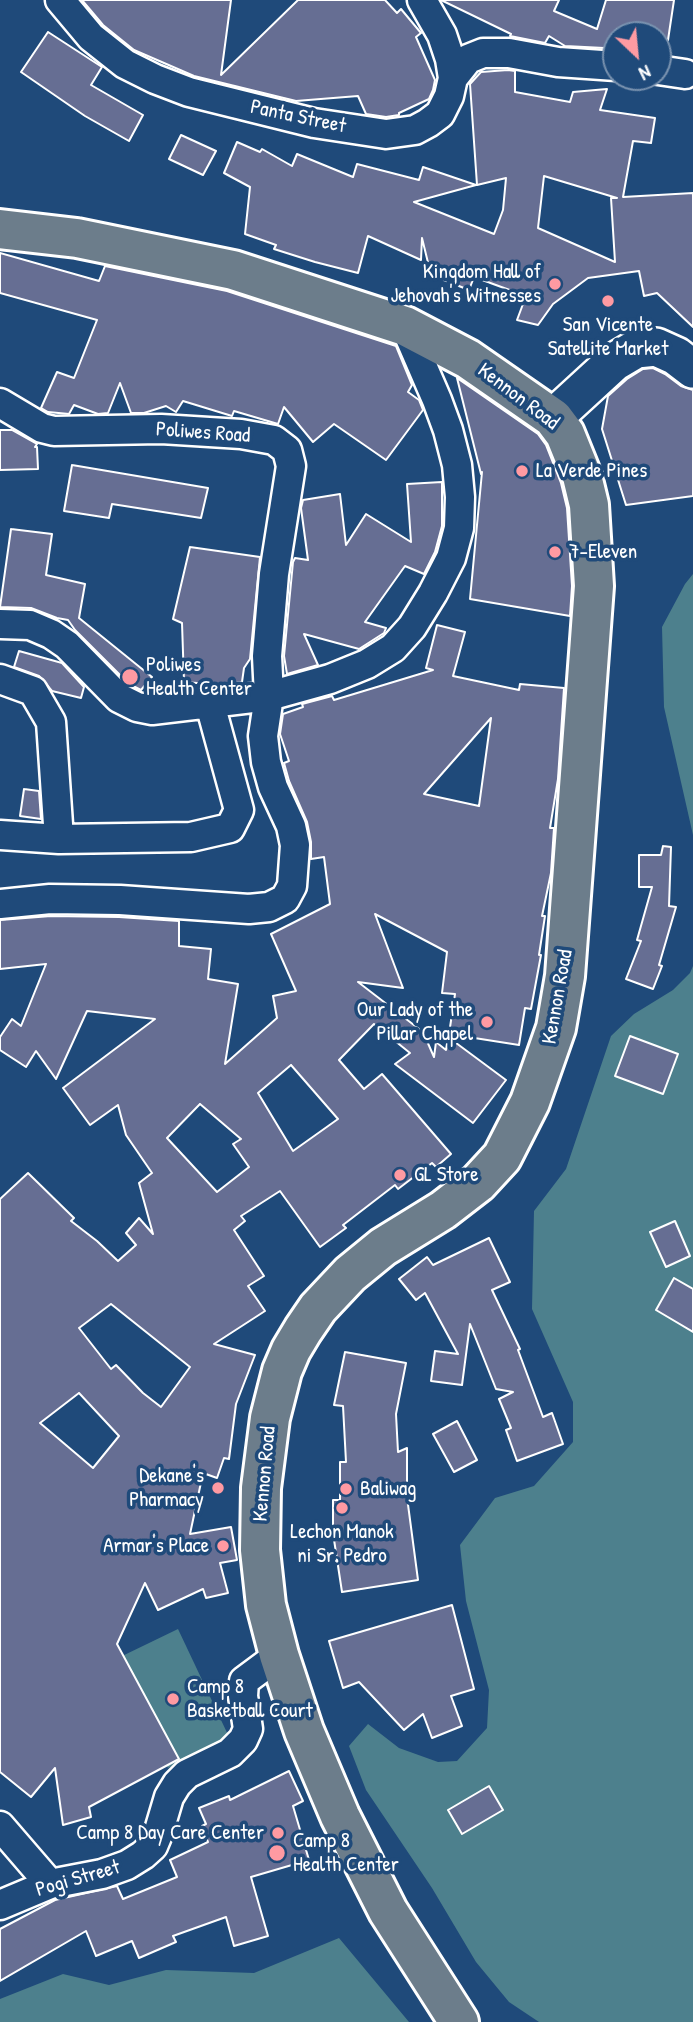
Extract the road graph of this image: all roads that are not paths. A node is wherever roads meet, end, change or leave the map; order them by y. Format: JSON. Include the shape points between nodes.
{"nodes":[{"id":1,"x":61,"y":0,"type":"edge"},
{"id":2,"x":422,"y":0,"type":"edge"},
{"id":3,"x":602,"y":65,"type":"edge"},
{"id":4,"x":453,"y":78,"type":"junction"},
{"id":5,"x":0,"y":229,"type":"edge"},
{"id":6,"x":405,"y":326,"type":"junction"},
{"id":7,"x":693,"y":369,"type":"edge"},
{"id":8,"x":0,"y":403,"type":"edge"},
{"id":9,"x":553,"y":418,"type":"junction"},
{"id":10,"x":0,"y":624,"type":"edge"},
{"id":11,"x":0,"y":679,"type":"edge"},
{"id":12,"x":269,"y":696,"type":"junction"},
{"id":13,"x":210,"y":704,"type":"junction"},
{"id":14,"x":0,"y":835,"type":"edge"},
{"id":15,"x":59,"y":839,"type":"junction"},
{"id":16,"x":0,"y":904,"type":"edge"},
{"id":17,"x":279,"y":1655,"type":"junction"},
{"id":18,"x":0,"y":1826,"type":"edge"},
{"id":19,"x":50,"y":1884,"type":"junction"},
{"id":20,"x":0,"y":1905,"type":"edge"},
{"id":21,"x":459,"y":2022,"type":"edge"}],
"edges":[{"from":1,"to":4,"type":"street","name":"Panta Street","via":[[92,37],[125,64],[155,79],[314,123],[386,134],[415,130],[440,114]]},
{"from":2,"to":4,"type":"street","via":[[442,35]]},
{"from":3,"to":4,"type":"street","via":[[483,53],[468,59]]},
{"from":5,"to":6,"type":"highway","name":"Kennon Road","via":[[77,238],[233,270]]},
{"from":6,"to":9,"type":"highway","name":"Kennon Road","via":[[468,359]]},
{"from":6,"to":12,"type":"street","via":[[437,400],[457,465],[459,528],[451,558],[412,627],[393,648],[330,679]]},
{"from":7,"to":9,"type":"street","via":[[656,347],[636,349],[614,362]]},
{"from":8,"to":12,"type":"street","name":"Poliwes Road","via":[[54,431],[241,433],[282,444],[291,466],[274,574],[267,656]]},
{"from":9,"to":17,"type":"highway","name":"Kennon Road","via":[[570,443],[582,476],[589,505],[594,586],[565,976],[556,1028],[530,1102],[502,1157],[443,1210],[383,1247],[350,1274],[318,1308],[291,1350],[270,1418],[261,1488],[260,1550],[266,1605]]},
{"from":10,"to":13,"type":"street","via":[[30,625],[51,634],[119,698],[137,707],[152,710]]},
{"from":11,"to":15,"type":"street","via":[[33,691],[51,722]]},
{"from":12,"to":13,"type":"street"},
{"from":12,"to":16,"type":"street","name":"Poliwes Road","via":[[263,736],[266,762],[295,845],[292,886],[285,898],[270,907],[249,909],[120,900]]},
{"from":13,"to":15,"type":"street","via":[[239,810],[230,828],[191,837]]},
{"from":14,"to":15,"type":"street"},
{"from":17,"to":19,"type":"street","name":"Pogi Street","via":[[244,1681],[248,1728],[243,1740],[230,1753],[187,1774],[177,1784],[153,1846],[127,1865]]},
{"from":17,"to":21,"type":"highway","name":"Kennon Road","via":[[304,1731],[340,1816],[388,1912]]},
{"from":18,"to":19,"type":"street"},
{"from":19,"to":20,"type":"street","name":"Pogi Street"}]}
